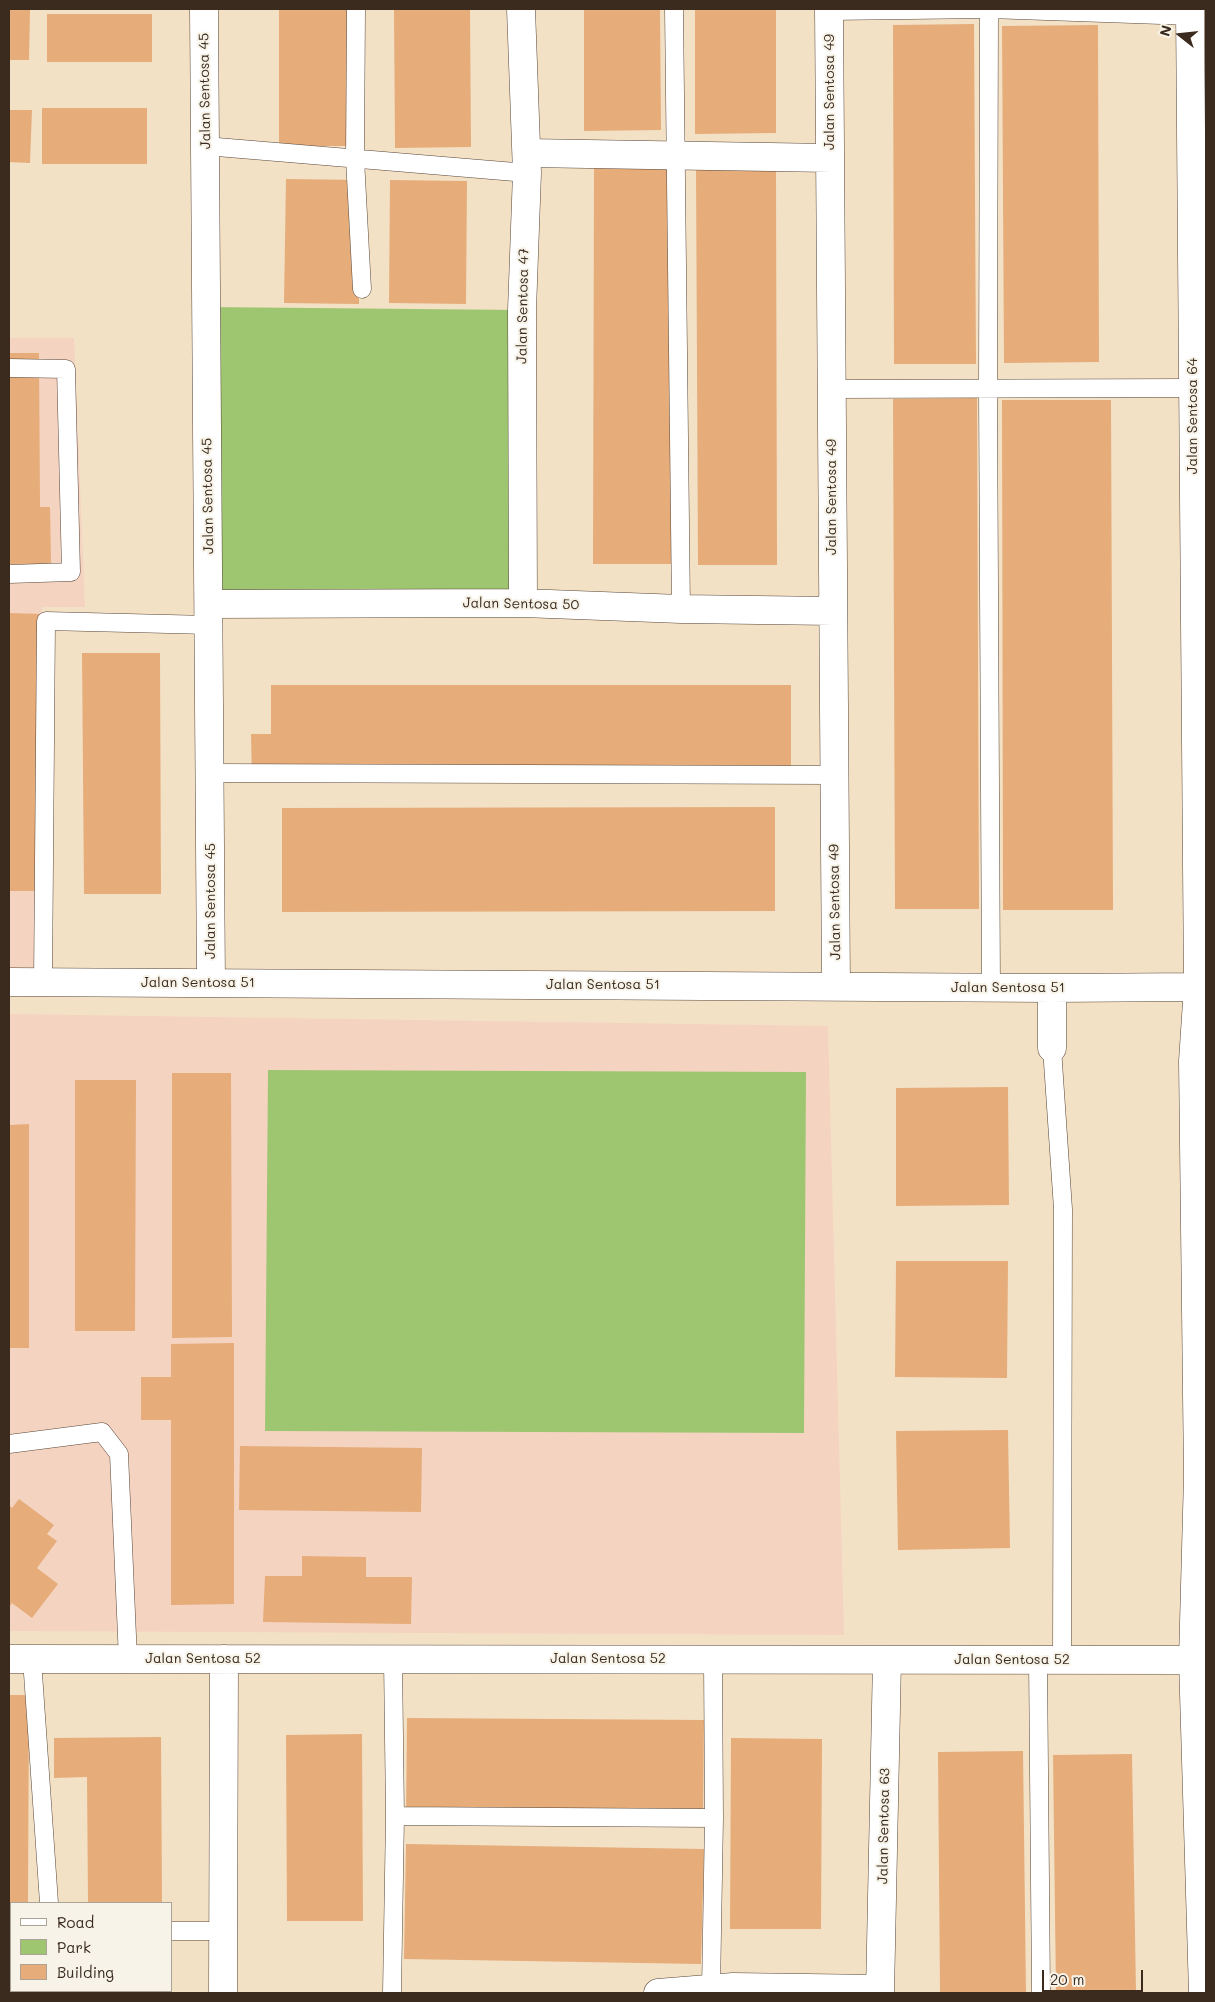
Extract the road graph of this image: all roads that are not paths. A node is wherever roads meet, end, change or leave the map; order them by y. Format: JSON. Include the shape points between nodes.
{"nodes":[{"id":1,"x":204,"y":9,"type":"edge"},
{"id":2,"x":356,"y":9,"type":"edge"},
{"id":3,"x":521,"y":9,"type":"edge"},
{"id":4,"x":674,"y":9,"type":"edge"},
{"id":5,"x":988,"y":9,"type":"edge"},
{"id":6,"x":829,"y":10,"type":"edge"},
{"id":7,"x":1190,"y":12,"type":"edge"},
{"id":8,"x":205,"y":146,"type":"junction"},
{"id":9,"x":676,"y":154,"type":"junction"},
{"id":10,"x":830,"y":158,"type":"junction"},
{"id":11,"x":354,"y":159,"type":"junction"},
{"id":12,"x":527,"y":163,"type":"junction"},
{"id":13,"x":1199,"y":275,"type":"edge"},
{"id":14,"x":362,"y":289,"type":"dead end"},
{"id":15,"x":9,"y":368,"type":"edge"},
{"id":16,"x":988,"y":388,"type":"junction"},
{"id":17,"x":1193,"y":388,"type":"junction"},
{"id":18,"x":831,"y":389,"type":"junction"},
{"id":19,"x":9,"y":574,"type":"edge"},
{"id":20,"x":1200,"y":576,"type":"edge"},
{"id":21,"x":523,"y":603,"type":"junction"},
{"id":22,"x":681,"y":609,"type":"junction"},
{"id":23,"x":833,"y":611,"type":"junction"},
{"id":24,"x":209,"y":614,"type":"junction"},
{"id":25,"x":210,"y":773,"type":"junction"},
{"id":26,"x":834,"y":774,"type":"junction"},
{"id":27,"x":9,"y":982,"type":"edge"},
{"id":28,"x":43,"y":982,"type":"junction"},
{"id":29,"x":211,"y":983,"type":"junction"},
{"id":30,"x":836,"y":986,"type":"junction"},
{"id":31,"x":1202,"y":986,"type":"edge"},
{"id":32,"x":991,"y":988,"type":"junction"},
{"id":33,"x":1052,"y":988,"type":"junction"},
{"id":34,"x":1052,"y":1048,"type":"joint"},
{"id":35,"x":9,"y":1444,"type":"edge"},
{"id":36,"x":1202,"y":1477,"type":"edge"},
{"id":37,"x":20,"y":1659,"type":"edge"},
{"id":38,"x":128,"y":1659,"type":"junction"},
{"id":39,"x":224,"y":1659,"type":"junction"},
{"id":40,"x":393,"y":1659,"type":"junction"},
{"id":41,"x":713,"y":1660,"type":"junction"},
{"id":42,"x":887,"y":1660,"type":"junction"},
{"id":43,"x":1050,"y":1660,"type":"junction"},
{"id":44,"x":1200,"y":1660,"type":"edge"},
{"id":45,"x":395,"y":1816,"type":"junction"},
{"id":46,"x":714,"y":1818,"type":"junction"},
{"id":47,"x":49,"y":1902,"type":"edge"},
{"id":48,"x":172,"y":1931,"type":"edge"},
{"id":49,"x":224,"y":1931,"type":"junction"},
{"id":50,"x":711,"y":1989,"type":"junction"},
{"id":51,"x":880,"y":1991,"type":"edge"},
{"id":52,"x":223,"y":1993,"type":"edge"},
{"id":53,"x":392,"y":1993,"type":"edge"},
{"id":54,"x":658,"y":1993,"type":"edge"},
{"id":55,"x":1041,"y":1993,"type":"edge"},
{"id":56,"x":1203,"y":1993,"type":"edge"}],
"edges":[{"from":1,"to":8,"type":"street","name":"Jalan Sentosa 45"},
{"from":2,"to":11,"type":"lane"},
{"from":3,"to":12,"type":"street","name":"Jalan Sentosa 47"},
{"from":4,"to":9,"type":"lane"},
{"from":5,"to":6,"type":"lane"},
{"from":5,"to":7,"type":"lane"},
{"from":5,"to":16,"type":"lane"},
{"from":6,"to":10,"type":"street","name":"Jalan Sentosa 49"},
{"from":7,"to":13,"type":"street","name":"Jalan Sentosa 64"},
{"from":8,"to":11,"type":"lane"},
{"from":8,"to":24,"type":"street","name":"Jalan Sentosa 45"},
{"from":9,"to":10,"type":"street"},
{"from":9,"to":12,"type":"street"},
{"from":9,"to":22,"type":"lane"},
{"from":10,"to":18,"type":"street","name":"Jalan Sentosa 49"},
{"from":11,"to":12,"type":"lane"},
{"from":11,"to":14,"type":"lane"},
{"from":12,"to":21,"type":"street","name":"Jalan Sentosa 47","via":[[522,310]]},
{"from":13,"to":17,"type":"street","name":"Jalan Sentosa 64"},
{"from":15,"to":19,"type":"lane","via":[[66,369],[72,572]]},
{"from":16,"to":17,"type":"lane"},
{"from":16,"to":18,"type":"lane"},
{"from":16,"to":32,"type":"lane"},
{"from":17,"to":20,"type":"street","name":"Jalan Sentosa 64"},
{"from":18,"to":23,"type":"street","name":"Jalan Sentosa 49"},
{"from":20,"to":31,"type":"street","name":"Jalan Sentosa 64"},
{"from":21,"to":22,"type":"street","name":"Jalan Sentosa 50"},
{"from":21,"to":24,"type":"street","name":"Jalan Sentosa 50"},
{"from":22,"to":23,"type":"street","name":"Jalan Sentosa 50"},
{"from":23,"to":26,"type":"street","name":"Jalan Sentosa 49"},
{"from":24,"to":25,"type":"street","name":"Jalan Sentosa 45"},
{"from":24,"to":28,"type":"lane","via":[[46,621]]},
{"from":25,"to":26,"type":"lane"},
{"from":25,"to":29,"type":"street","name":"Jalan Sentosa 45"},
{"from":26,"to":30,"type":"street","name":"Jalan Sentosa 49"},
{"from":27,"to":28,"type":"street","name":"Jalan Sentosa 51"},
{"from":28,"to":29,"type":"street","name":"Jalan Sentosa 51"},
{"from":29,"to":30,"type":"street","name":"Jalan Sentosa 51"},
{"from":30,"to":32,"type":"street","name":"Jalan Sentosa 51"},
{"from":31,"to":33,"type":"street","name":"Jalan Sentosa 51"},
{"from":31,"to":36,"type":"street","name":"Jalan Sentosa 64","via":[[1193,1061]]},
{"from":32,"to":33,"type":"street","name":"Jalan Sentosa 51"},
{"from":33,"to":34,"type":"street"},
{"from":34,"to":43,"type":"lane","via":[[1063,1209]]},
{"from":35,"to":38,"type":"lane","via":[[102,1432],[119,1454]]},
{"from":36,"to":44,"type":"street","name":"Jalan Sentosa 64"},
{"from":37,"to":38,"type":"street","name":"Jalan Sentosa 52"},
{"from":37,"to":47,"type":"lane"},
{"from":38,"to":39,"type":"street","name":"Jalan Sentosa 52"},
{"from":39,"to":40,"type":"street","name":"Jalan Sentosa 52"},
{"from":39,"to":49,"type":"street"},
{"from":40,"to":41,"type":"street","name":"Jalan Sentosa 52"},
{"from":40,"to":45,"type":"lane"},
{"from":41,"to":42,"type":"street","name":"Jalan Sentosa 52"},
{"from":41,"to":46,"type":"lane"},
{"from":42,"to":43,"type":"street","name":"Jalan Sentosa 52"},
{"from":42,"to":51,"type":"street","name":"Jalan Sentosa 63"},
{"from":43,"to":44,"type":"street","name":"Jalan Sentosa 52"},
{"from":43,"to":55,"type":"lane"},
{"from":44,"to":56,"type":"street","name":"Jalan Sentosa 64"},
{"from":45,"to":46,"type":"lane"},
{"from":45,"to":53,"type":"lane"},
{"from":46,"to":50,"type":"lane"},
{"from":48,"to":49,"type":"lane"},
{"from":49,"to":52,"type":"street"},
{"from":50,"to":51,"type":"street"},
{"from":50,"to":54,"type":"street"}]}
